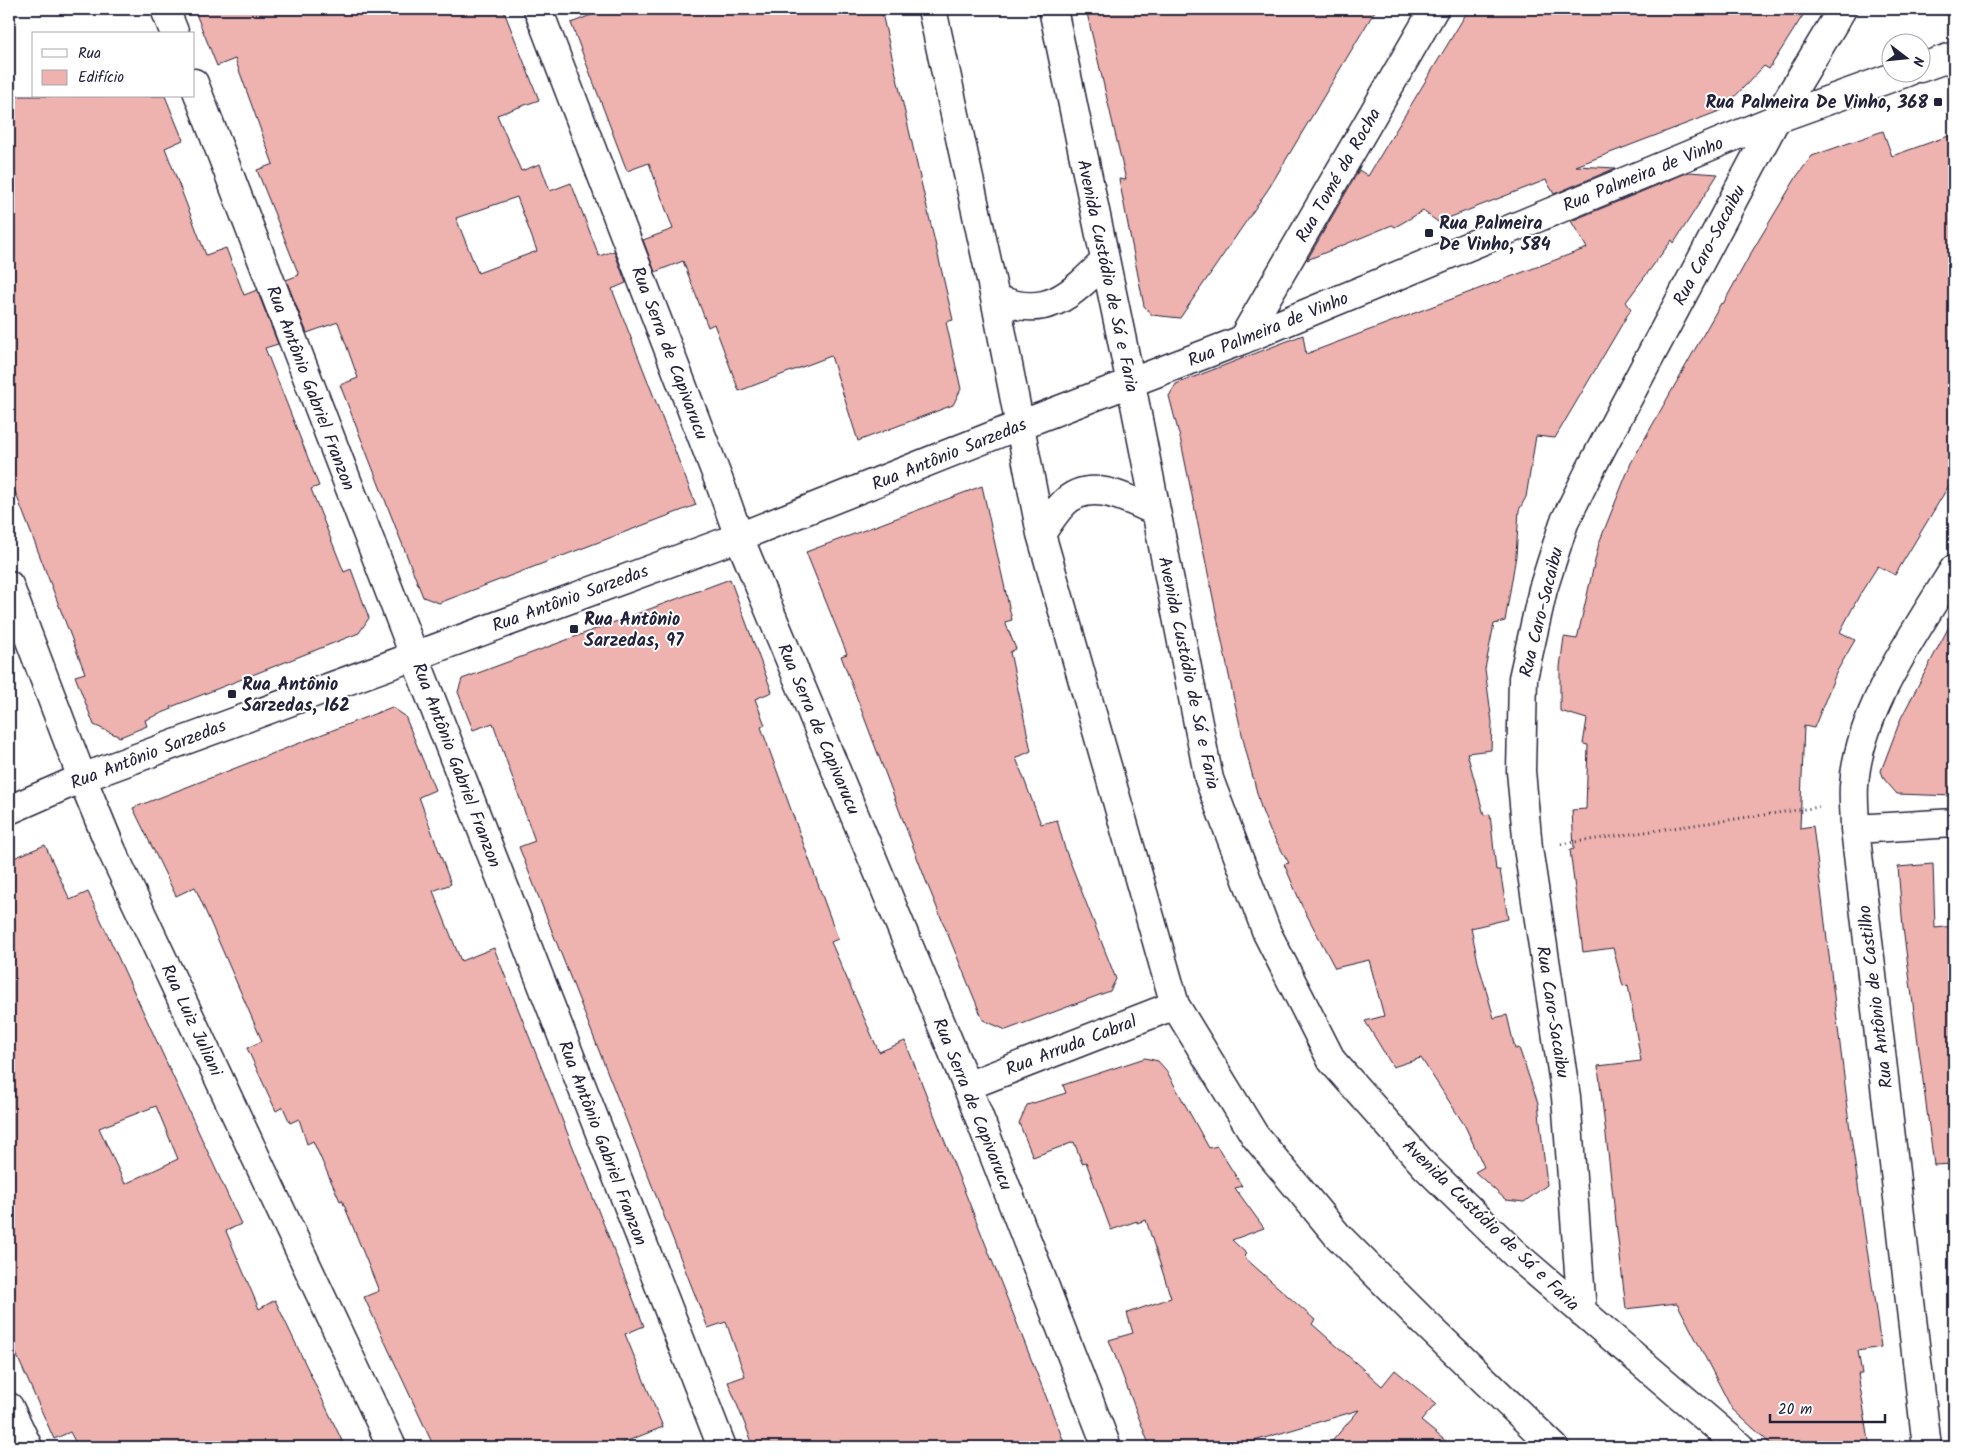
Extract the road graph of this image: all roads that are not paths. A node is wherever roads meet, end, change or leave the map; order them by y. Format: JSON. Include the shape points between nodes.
{"nodes":[{"id":1,"x":165,"y":9,"type":"edge"},
{"id":2,"x":538,"y":9,"type":"edge"},
{"id":3,"x":932,"y":9,"type":"edge"},
{"id":4,"x":1053,"y":9,"type":"edge"},
{"id":5,"x":1434,"y":9,"type":"edge"},
{"id":6,"x":1842,"y":9,"type":"edge"},
{"id":7,"x":174,"y":32,"type":"edge"},
{"id":8,"x":1954,"y":56,"type":"edge"},
{"id":9,"x":1930,"y":64,"type":"edge"},
{"id":10,"x":1880,"y":82,"type":"edge"},
{"id":11,"x":195,"y":86,"type":"edge"},
{"id":12,"x":1776,"y":120,"type":"junction"},
{"id":13,"x":1105,"y":261,"type":"junction"},
{"id":14,"x":995,"y":298,"type":"junction"},
{"id":15,"x":1242,"y":340,"type":"junction"},
{"id":16,"x":1131,"y":384,"type":"junction"},
{"id":17,"x":1020,"y":425,"type":"junction"},
{"id":18,"x":1155,"y":511,"type":"junction"},
{"id":19,"x":1041,"y":534,"type":"junction"},
{"id":20,"x":739,"y":537,"type":"junction"},
{"id":21,"x":1954,"y":569,"type":"edge"},
{"id":22,"x":9,"y":586,"type":"edge"},
{"id":23,"x":414,"y":655,"type":"junction"},
{"id":24,"x":82,"y":778,"type":"junction"},
{"id":25,"x":9,"y":810,"type":"edge"},
{"id":26,"x":1954,"y":823,"type":"edge"},
{"id":27,"x":1856,"y":829,"type":"junction"},
{"id":28,"x":1175,"y":1005,"type":"junction"},
{"id":29,"x":967,"y":1086,"type":"junction"},
{"id":30,"x":1582,"y":1312,"type":"junction"},
{"id":31,"x":9,"y":1407,"type":"edge"},
{"id":32,"x":28,"y":1447,"type":"edge"},
{"id":33,"x":392,"y":1447,"type":"edge"},
{"id":34,"x":722,"y":1447,"type":"edge"},
{"id":35,"x":1107,"y":1447,"type":"edge"},
{"id":36,"x":1554,"y":1447,"type":"edge"},
{"id":37,"x":1740,"y":1447,"type":"edge"},
{"id":38,"x":1927,"y":1447,"type":"edge"}],
"edges":[{"from":1,"to":7,"type":"street"},
{"from":2,"to":20,"type":"street","name":"Rua Serra de Capivarucu"},
{"from":3,"to":14,"type":"street"},
{"from":4,"to":13,"type":"street","name":"Avenida Custódio de Sá e Faria"},
{"from":5,"to":15,"type":"street","name":"Rua Tomé da Rocha"},
{"from":6,"to":12,"type":"street","name":"Rua Caro-Sacaibu"},
{"from":8,"to":9,"type":"street"},
{"from":10,"to":12,"type":"street","name":"Rua Palmeira de Vinho"},
{"from":11,"to":23,"type":"street","name":"Rua Antônio Gabriel Franzon"},
{"from":12,"to":15,"type":"street","name":"Rua Palmeira de Vinho"},
{"from":12,"to":30,"type":"street","name":"Rua Caro-Sacaibu","via":[[1564,523],[1543,589],[1523,678],[1521,771],[1528,848],[1566,1097]]},
{"from":13,"to":14,"type":"street","via":[[1063,299],[1031,308],[1012,306]]},
{"from":13,"to":16,"type":"street","name":"Avenida Custódio de Sá e Faria"},
{"from":14,"to":17,"type":"street"},
{"from":15,"to":16,"type":"street","name":"Rua Palmeira de Vinho"},
{"from":16,"to":17,"type":"street","name":"Rua Antônio Sarzedas"},
{"from":16,"to":18,"type":"street","name":"Avenida Custódio de Sá e Faria"},
{"from":17,"to":19,"type":"street"},
{"from":17,"to":20,"type":"street","name":"Rua Antônio Sarzedas"},
{"from":18,"to":19,"type":"street","via":[[1106,491],[1091,491],[1065,501]]},
{"from":18,"to":30,"type":"street","name":"Avenida Custódio de Sá e Faria","via":[[1209,779],[1267,933],[1332,1061],[1426,1167]]},
{"from":19,"to":28,"type":"street"},
{"from":20,"to":23,"type":"street","name":"Rua Antônio Sarzedas"},
{"from":20,"to":29,"type":"street","name":"Rua Serra de Capivarucu"},
{"from":21,"to":27,"type":"street","name":"Rua Antônio de Castilho","via":[[1892,670],[1874,709],[1858,756],[1854,786]]},
{"from":22,"to":24,"type":"street","name":"Rua Luiz Juliani"},
{"from":23,"to":24,"type":"street","name":"Rua Antônio Sarzedas"},
{"from":23,"to":34,"type":"street","name":"Rua Antônio Gabriel Franzon"},
{"from":24,"to":25,"type":"street","name":"Rua Antônio Sarzedas"},
{"from":24,"to":33,"type":"street","name":"Rua Luiz Juliani","via":[[112,851]]},
{"from":26,"to":27,"type":"street"},
{"from":27,"to":38,"type":"street","name":"Rua Antônio de Castilho"},
{"from":28,"to":29,"type":"street","name":"Rua Arruda Cabral"},
{"from":28,"to":36,"type":"street","via":[[1255,1136],[1338,1236]]},
{"from":29,"to":35,"type":"street","name":"Rua Serra de Capivarucu"},
{"from":30,"to":37,"type":"street","name":"Avenida Custódio de Sá e Faria"},
{"from":31,"to":32,"type":"street"}]}
